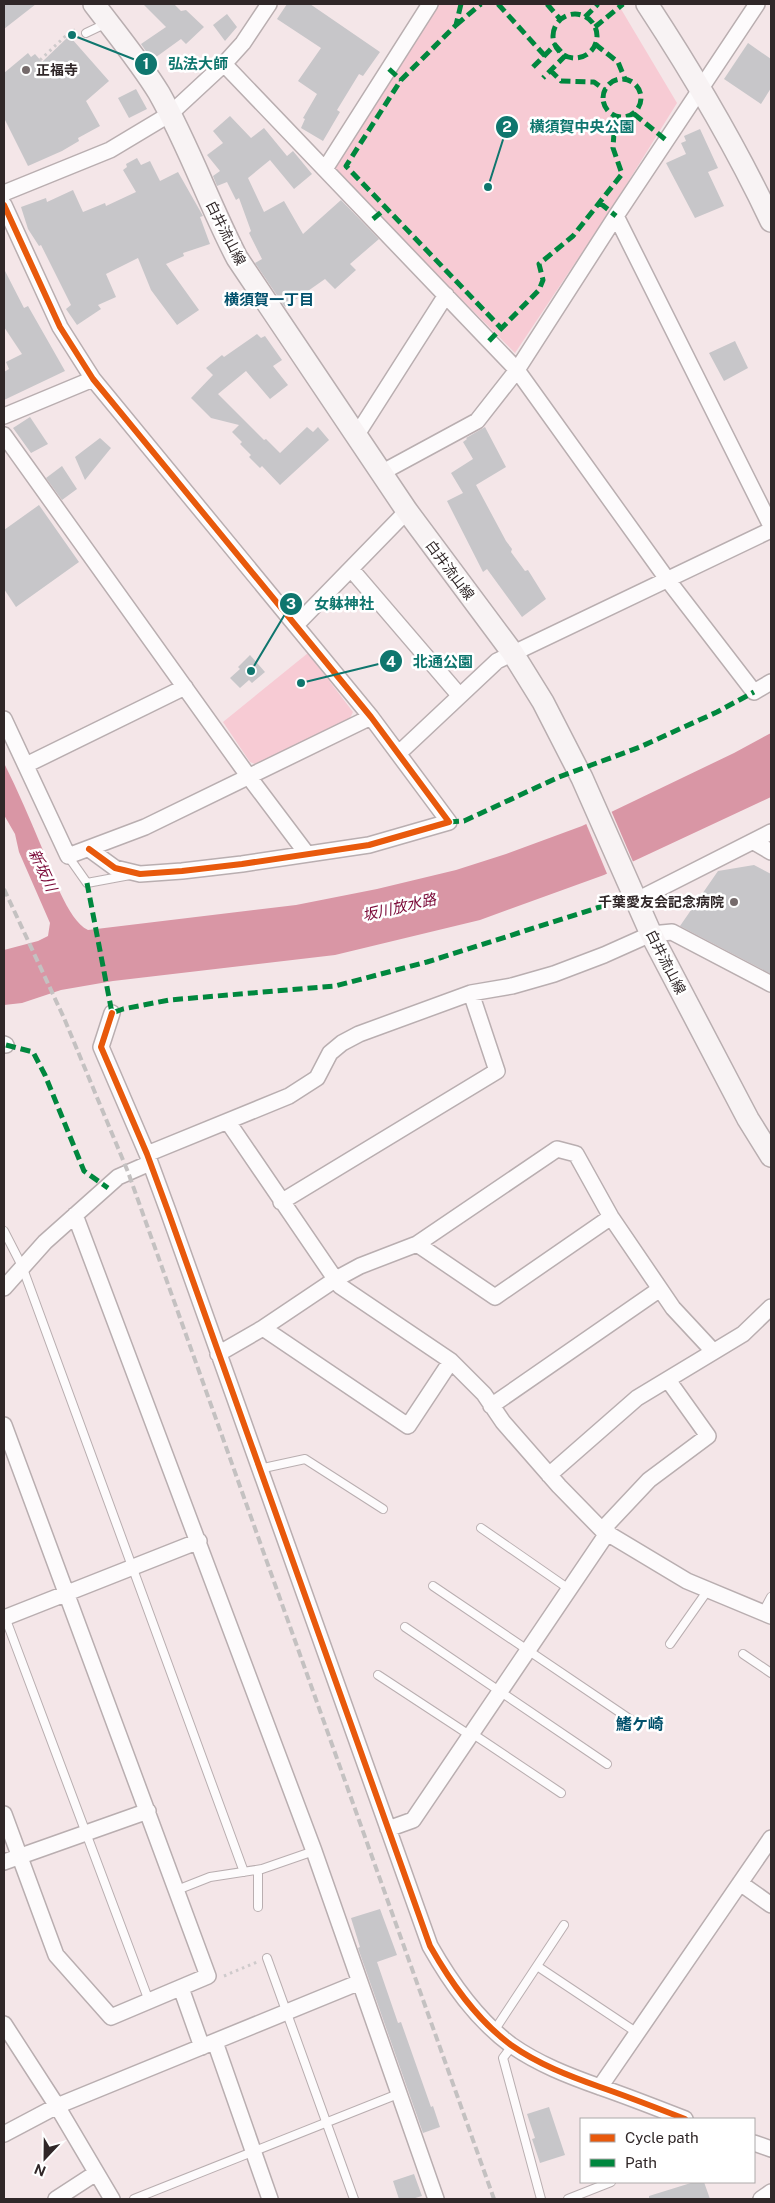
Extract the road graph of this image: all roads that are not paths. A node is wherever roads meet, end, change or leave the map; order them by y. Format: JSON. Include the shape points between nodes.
{"nodes":[{"id":1,"x":94,"y":4,"type":"edge"},
{"id":2,"x":269,"y":4,"type":"edge"},
{"id":3,"x":430,"y":4,"type":"edge"},
{"id":4,"x":646,"y":4,"type":"edge"},
{"id":5,"x":757,"y":4,"type":"edge"},
{"id":6,"x":108,"y":22,"type":"junction"},
{"id":7,"x":86,"y":34,"type":"dead end"},
{"id":8,"x":224,"y":64,"type":"junction"},
{"id":9,"x":700,"y":89,"type":"junction"},
{"id":10,"x":170,"y":114,"type":"junction"},
{"id":11,"x":325,"y":169,"type":"junction"},
{"id":12,"x":4,"y":193,"type":"edge"},
{"id":13,"x":4,"y":205,"type":"edge"},
{"id":14,"x":616,"y":216,"type":"junction"},
{"id":15,"x":771,"y":221,"type":"edge"},
{"id":16,"x":446,"y":296,"type":"junction"},
{"id":17,"x":517,"y":370,"type":"junction"},
{"id":18,"x":93,"y":379,"type":"junction"},
{"id":19,"x":4,"y":416,"type":"edge"},
{"id":20,"x":4,"y":435,"type":"edge"},
{"id":21,"x":356,"y":436,"type":"junction"},
{"id":22,"x":381,"y":473,"type":"junction"},
{"id":23,"x":406,"y":512,"type":"junction"},
{"id":24,"x":771,"y":526,"type":"edge"},
{"id":25,"x":771,"y":530,"type":"edge"},
{"id":26,"x":351,"y":569,"type":"junction"},
{"id":27,"x":667,"y":579,"type":"junction"},
{"id":28,"x":296,"y":625,"type":"junction"},
{"id":29,"x":512,"y":652,"type":"junction"},
{"id":30,"x":771,"y":682,"type":"edge"},
{"id":31,"x":185,"y":687,"type":"junction"},
{"id":32,"x":459,"y":695,"type":"junction"},
{"id":33,"x":371,"y":717,"type":"junction"},
{"id":34,"x":4,"y":719,"type":"edge"},
{"id":35,"x":399,"y":753,"type":"junction"},
{"id":36,"x":26,"y":765,"type":"junction"},
{"id":37,"x":249,"y":777,"type":"junction"},
{"id":38,"x":771,"y":832,"type":"edge"},
{"id":39,"x":754,"y":842,"type":"junction"},
{"id":40,"x":90,"y":849,"type":"junction"},
{"id":41,"x":771,"y":852,"type":"edge"},
{"id":42,"x":308,"y":854,"type":"junction"},
{"id":43,"x":68,"y":856,"type":"junction"},
{"id":44,"x":140,"y":874,"type":"junction"},
{"id":45,"x":633,"y":897,"type":"junction"},
{"id":46,"x":651,"y":934,"type":"junction"},
{"id":47,"x":771,"y":984,"type":"edge"},
{"id":48,"x":471,"y":993,"type":"junction"},
{"id":49,"x":112,"y":1013,"type":"dead end"},
{"id":50,"x":228,"y":1122,"type":"junction"},
{"id":51,"x":771,"y":1156,"type":"edge"},
{"id":52,"x":148,"y":1158,"type":"junction"},
{"id":53,"x":281,"y":1202,"type":"junction"},
{"id":54,"x":75,"y":1215,"type":"junction"},
{"id":55,"x":610,"y":1217,"type":"junction"},
{"id":56,"x":4,"y":1231,"type":"edge"},
{"id":57,"x":417,"y":1244,"type":"junction"},
{"id":58,"x":22,"y":1266,"type":"junction"},
{"id":59,"x":336,"y":1279,"type":"junction"},
{"id":60,"x":4,"y":1288,"type":"edge"},
{"id":61,"x":660,"y":1289,"type":"junction"},
{"id":62,"x":771,"y":1307,"type":"edge"},
{"id":63,"x":263,"y":1328,"type":"junction"},
{"id":64,"x":713,"y":1350,"type":"junction"},
{"id":65,"x":218,"y":1354,"type":"junction"},
{"id":66,"x":451,"y":1361,"type":"junction"},
{"id":67,"x":668,"y":1380,"type":"junction"},
{"id":68,"x":492,"y":1406,"type":"junction"},
{"id":69,"x":4,"y":1425,"type":"edge"},
{"id":70,"x":259,"y":1469,"type":"junction"},
{"id":71,"x":549,"y":1475,"type":"junction"},
{"id":72,"x":383,"y":1508,"type":"dead end"},
{"id":73,"x":481,"y":1528,"type":"dead end"},
{"id":74,"x":605,"y":1531,"type":"junction"},
{"id":75,"x":199,"y":1541,"type":"junction"},
{"id":76,"x":131,"y":1568,"type":"junction"},
{"id":77,"x":433,"y":1586,"type":"dead end"},
{"id":78,"x":570,"y":1590,"type":"junction"},
{"id":79,"x":708,"y":1590,"type":"junction"},
{"id":80,"x":66,"y":1593,"type":"junction"},
{"id":81,"x":771,"y":1596,"type":"edge"},
{"id":82,"x":767,"y":1614,"type":"edge"},
{"id":83,"x":4,"y":1616,"type":"edge"},
{"id":84,"x":405,"y":1627,"type":"dead end"},
{"id":85,"x":670,"y":1644,"type":"dead end"},
{"id":86,"x":529,"y":1651,"type":"junction"},
{"id":87,"x":743,"y":1654,"type":"dead end"},
{"id":88,"x":771,"y":1673,"type":"edge"},
{"id":89,"x":378,"y":1674,"type":"dead end"},
{"id":90,"x":502,"y":1692,"type":"junction"},
{"id":91,"x":634,"y":1722,"type":"dead end"},
{"id":92,"x":472,"y":1735,"type":"junction"},
{"id":93,"x":606,"y":1764,"type":"dead end"},
{"id":94,"x":561,"y":1793,"type":"dead end"},
{"id":95,"x":148,"y":1810,"type":"junction"},
{"id":96,"x":4,"y":1814,"type":"edge"},
{"id":97,"x":388,"y":1829,"type":"junction"},
{"id":98,"x":86,"y":1832,"type":"junction"},
{"id":99,"x":771,"y":1838,"type":"edge"},
{"id":100,"x":314,"y":1851,"type":"junction"},
{"id":101,"x":20,"y":1857,"type":"junction"},
{"id":102,"x":4,"y":1862,"type":"edge"},
{"id":103,"x":258,"y":1870,"type":"junction"},
{"id":104,"x":244,"y":1872,"type":"junction"},
{"id":105,"x":740,"y":1884,"type":"junction"},
{"id":106,"x":177,"y":1890,"type":"junction"},
{"id":107,"x":771,"y":1905,"type":"edge"},
{"id":108,"x":258,"y":1907,"type":"dead end"},
{"id":109,"x":564,"y":1925,"type":"dead end"},
{"id":110,"x":267,"y":1958,"type":"road end"},
{"id":111,"x":536,"y":1966,"type":"junction"},
{"id":112,"x":360,"y":1982,"type":"junction"},
{"id":113,"x":181,"y":1988,"type":"junction"},
{"id":114,"x":149,"y":2001,"type":"junction"},
{"id":115,"x":287,"y":2011,"type":"junction"},
{"id":116,"x":4,"y":2024,"type":"edge"},
{"id":117,"x":494,"y":2031,"type":"junction"},
{"id":118,"x":636,"y":2032,"type":"junction"},
{"id":119,"x":208,"y":2044,"type":"junction"},
{"id":120,"x":512,"y":2046,"type":"junction"},
{"id":121,"x":600,"y":2087,"type":"junction"},
{"id":122,"x":398,"y":2094,"type":"junction"},
{"id":123,"x":57,"y":2106,"type":"junction"},
{"id":124,"x":682,"y":2118,"type":"edge"},
{"id":125,"x":328,"y":2122,"type":"junction"},
{"id":126,"x":4,"y":2134,"type":"edge"},
{"id":127,"x":755,"y":2143,"type":"edge"},
{"id":128,"x":771,"y":2149,"type":"edge"},
{"id":129,"x":253,"y":2152,"type":"junction"},
{"id":130,"x":96,"y":2173,"type":"junction"},
{"id":131,"x":608,"y":2183,"type":"edge"},
{"id":132,"x":771,"y":2192,"type":"edge"},
{"id":133,"x":56,"y":2199,"type":"edge"},
{"id":134,"x":112,"y":2199,"type":"edge"},
{"id":135,"x":134,"y":2199,"type":"edge"},
{"id":136,"x":270,"y":2199,"type":"edge"},
{"id":137,"x":354,"y":2199,"type":"edge"},
{"id":138,"x":436,"y":2199,"type":"edge"},
{"id":139,"x":541,"y":2199,"type":"edge"},
{"id":140,"x":568,"y":2199,"type":"edge"},
{"id":141,"x":761,"y":2199,"type":"edge"}],
"edges":[{"from":1,"to":6,"type":"main road","name":"白井流山線"},
{"from":2,"to":8,"type":"street","via":[[243,43]]},
{"from":3,"to":11,"type":"street"},
{"from":4,"to":9,"type":"main road"},
{"from":5,"to":9,"type":"street"},
{"from":6,"to":7,"type":"lane"},
{"from":6,"to":10,"type":"main road","name":"白井流山線"},
{"from":8,"to":10,"type":"street"},
{"from":8,"to":11,"type":"street"},
{"from":9,"to":14,"type":"street"},
{"from":9,"to":15,"type":"main road"},
{"from":10,"to":12,"type":"street","via":[[110,150]]},
{"from":10,"to":21,"type":"main road","name":"白井流山線","via":[[237,258]]},
{"from":11,"to":16,"type":"street"},
{"from":13,"to":18,"type":"street","via":[[60,327]]},
{"from":14,"to":17,"type":"street"},
{"from":14,"to":24,"type":"street"},
{"from":16,"to":17,"type":"street"},
{"from":16,"to":21,"type":"street"},
{"from":17,"to":22,"type":"street","via":[[477,421]]},
{"from":17,"to":27,"type":"street"},
{"from":18,"to":19,"type":"street"},
{"from":18,"to":28,"type":"street"},
{"from":20,"to":31,"type":"street"},
{"from":21,"to":22,"type":"main road","name":"白井流山線"},
{"from":22,"to":23,"type":"main road","name":"白井流山線"},
{"from":23,"to":26,"type":"street"},
{"from":23,"to":29,"type":"main road","name":"白井流山線"},
{"from":25,"to":27,"type":"street"},
{"from":26,"to":28,"type":"street"},
{"from":26,"to":32,"type":"street"},
{"from":27,"to":29,"type":"street"},
{"from":27,"to":30,"type":"street","via":[[754,692]]},
{"from":28,"to":33,"type":"street"},
{"from":29,"to":32,"type":"street"},
{"from":29,"to":45,"type":"main road","name":"白井流山線","via":[[543,702],[582,778]]},
{"from":31,"to":36,"type":"street"},
{"from":31,"to":37,"type":"street"},
{"from":32,"to":35,"type":"street"},
{"from":33,"to":35,"type":"street"},
{"from":33,"to":37,"type":"street"},
{"from":34,"to":36,"type":"street"},
{"from":35,"to":42,"type":"street","via":[[449,822],[369,845]]},
{"from":36,"to":43,"type":"street"},
{"from":37,"to":40,"type":"street"},
{"from":37,"to":42,"type":"street"},
{"from":38,"to":39,"type":"street"},
{"from":39,"to":41,"type":"street"},
{"from":39,"to":45,"type":"street"},
{"from":40,"to":43,"type":"street"},
{"from":40,"to":44,"type":"street","via":[[115,868]]},
{"from":42,"to":44,"type":"street"},
{"from":43,"to":44,"type":"lane","via":[[87,883]]},
{"from":45,"to":46,"type":"main road","name":"白井流山線"},
{"from":46,"to":47,"type":"street","via":[[672,932]]},
{"from":46,"to":48,"type":"street","via":[[554,974]]},
{"from":46,"to":51,"type":"main road","name":"白井流山線","via":[[748,1119]]},
{"from":48,"to":50,"type":"street","via":[[342,1043],[330,1053],[317,1078],[290,1096]]},
{"from":48,"to":53,"type":"street","via":[[496,1071]]},
{"from":49,"to":52,"type":"street","via":[[101,1047]]},
{"from":50,"to":52,"type":"street"},
{"from":50,"to":53,"type":"street"},
{"from":52,"to":54,"type":"street","via":[[118,1177]]},
{"from":52,"to":65,"type":"street"},
{"from":53,"to":59,"type":"street"},
{"from":54,"to":58,"type":"street"},
{"from":54,"to":75,"type":"street"},
{"from":55,"to":57,"type":"street","via":[[495,1297]]},
{"from":55,"to":57,"type":"street","via":[[576,1154],[557,1149]]},
{"from":55,"to":61,"type":"street"},
{"from":56,"to":58,"type":"lane"},
{"from":57,"to":59,"type":"street"},
{"from":58,"to":60,"type":"street"},
{"from":58,"to":76,"type":"lane"},
{"from":59,"to":63,"type":"street"},
{"from":59,"to":66,"type":"street","via":[[340,1286]]},
{"from":61,"to":64,"type":"street","via":[[673,1308]]},
{"from":61,"to":68,"type":"street"},
{"from":62,"to":64,"type":"street","via":[[743,1334]]},
{"from":63,"to":65,"type":"street"},
{"from":63,"to":66,"type":"street","via":[[408,1426]]},
{"from":64,"to":67,"type":"street"},
{"from":65,"to":70,"type":"street"},
{"from":66,"to":68,"type":"street"},
{"from":67,"to":71,"type":"street","via":[[637,1398]]},
{"from":67,"to":74,"type":"street","via":[[708,1436],[649,1480]]},
{"from":68,"to":71,"type":"street"},
{"from":69,"to":80,"type":"street"},
{"from":70,"to":72,"type":"lane","via":[[305,1459]]},
{"from":70,"to":97,"type":"street"},
{"from":71,"to":74,"type":"street"},
{"from":73,"to":78,"type":"lane"},
{"from":74,"to":78,"type":"street"},
{"from":74,"to":79,"type":"street","via":[[687,1582]]},
{"from":75,"to":76,"type":"street"},
{"from":75,"to":100,"type":"street"},
{"from":76,"to":80,"type":"street"},
{"from":76,"to":104,"type":"lane"},
{"from":77,"to":86,"type":"lane"},
{"from":78,"to":86,"type":"street"},
{"from":79,"to":82,"type":"street"},
{"from":79,"to":85,"type":"lane"},
{"from":80,"to":83,"type":"street"},
{"from":80,"to":95,"type":"street"},
{"from":81,"to":82,"type":"lane"},
{"from":83,"to":98,"type":"lane"},
{"from":84,"to":90,"type":"lane"},
{"from":86,"to":90,"type":"street"},
{"from":86,"to":91,"type":"lane"},
{"from":87,"to":88,"type":"lane"},
{"from":89,"to":92,"type":"lane"},
{"from":90,"to":92,"type":"street"},
{"from":90,"to":93,"type":"lane"},
{"from":92,"to":94,"type":"lane"},
{"from":92,"to":97,"type":"street","via":[[413,1820]]},
{"from":95,"to":98,"type":"street"},
{"from":95,"to":106,"type":"street"},
{"from":96,"to":101,"type":"street"},
{"from":97,"to":117,"type":"street","via":[[430,1946],[462,1997]]},
{"from":98,"to":101,"type":"street"},
{"from":98,"to":114,"type":"lane"},
{"from":99,"to":105,"type":"street"},
{"from":100,"to":103,"type":"lane"},
{"from":100,"to":112,"type":"street"},
{"from":101,"to":102,"type":"street"},
{"from":101,"to":114,"type":"street","via":[[56,1955],[111,2017]]},
{"from":103,"to":104,"type":"lane"},
{"from":103,"to":108,"type":"lane"},
{"from":104,"to":106,"type":"lane","via":[[210,1877]]},
{"from":105,"to":107,"type":"street"},
{"from":105,"to":118,"type":"street"},
{"from":106,"to":113,"type":"street","via":[[208,1976]]},
{"from":109,"to":111,"type":"lane"},
{"from":110,"to":115,"type":"lane"},
{"from":111,"to":117,"type":"lane"},
{"from":111,"to":118,"type":"lane"},
{"from":112,"to":115,"type":"street"},
{"from":112,"to":122,"type":"street"},
{"from":113,"to":114,"type":"street"},
{"from":113,"to":119,"type":"street"},
{"from":115,"to":119,"type":"street"},
{"from":115,"to":125,"type":"lane"},
{"from":116,"to":123,"type":"street"},
{"from":117,"to":120,"type":"street"},
{"from":118,"to":121,"type":"street"},
{"from":119,"to":123,"type":"street"},
{"from":119,"to":129,"type":"street"},
{"from":120,"to":121,"type":"street","via":[[558,2071]]},
{"from":120,"to":139,"type":"lane","via":[[503,2058]]},
{"from":121,"to":124,"type":"street"},
{"from":122,"to":125,"type":"lane"},
{"from":122,"to":138,"type":"street"},
{"from":123,"to":126,"type":"street"},
{"from":123,"to":130,"type":"street"},
{"from":125,"to":129,"type":"lane"},
{"from":125,"to":137,"type":"lane"},
{"from":127,"to":128,"type":"street"},
{"from":129,"to":135,"type":"lane"},
{"from":129,"to":136,"type":"street"},
{"from":130,"to":133,"type":"street"},
{"from":130,"to":134,"type":"street"},
{"from":131,"to":140,"type":"lane"},
{"from":132,"to":141,"type":"street"}]}
